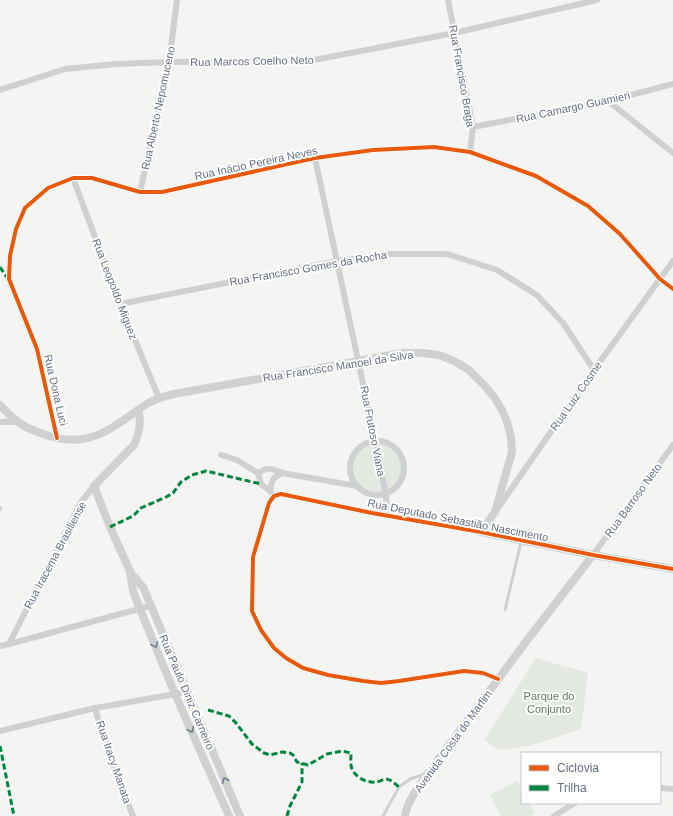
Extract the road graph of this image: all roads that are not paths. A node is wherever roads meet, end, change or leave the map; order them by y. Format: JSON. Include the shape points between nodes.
{"nodes":[{"id":1,"x":177,"y":0,"type":"edge"},
{"id":2,"x":448,"y":0,"type":"edge"},
{"id":3,"x":597,"y":0,"type":"edge"},
{"id":4,"x":454,"y":33,"type":"junction"},
{"id":5,"x":169,"y":62,"type":"junction"},
{"id":6,"x":673,"y":84,"type":"edge"},
{"id":7,"x":0,"y":90,"type":"edge"},
{"id":8,"x":608,"y":101,"type":"junction"},
{"id":9,"x":473,"y":127,"type":"junction"},
{"id":10,"x":470,"y":152,"type":"junction"},
{"id":11,"x":673,"y":153,"type":"edge"},
{"id":12,"x":315,"y":158,"type":"junction"},
{"id":13,"x":73,"y":178,"type":"junction"},
{"id":14,"x":140,"y":192,"type":"junction"},
{"id":15,"x":337,"y":261,"type":"junction"},
{"id":16,"x":673,"y":261,"type":"edge"},
{"id":17,"x":8,"y":279,"type":"joint"},
{"id":18,"x":660,"y":279,"type":"junction"},
{"id":19,"x":673,"y":289,"type":"edge"},
{"id":20,"x":120,"y":304,"type":"junction"},
{"id":21,"x":359,"y":361,"type":"junction"},
{"id":22,"x":594,"y":370,"type":"junction"},
{"id":23,"x":160,"y":398,"type":"junction"},
{"id":24,"x":0,"y":405,"type":"edge"},
{"id":25,"x":138,"y":410,"type":"junction"},
{"id":26,"x":0,"y":422,"type":"edge"},
{"id":27,"x":18,"y":422,"type":"junction"},
{"id":28,"x":57,"y":438,"type":"junction"},
{"id":29,"x":375,"y":440,"type":"junction"},
{"id":30,"x":673,"y":446,"type":"edge"},
{"id":31,"x":221,"y":455,"type":"dead end"},
{"id":32,"x":258,"y":473,"type":"junction"},
{"id":33,"x":282,"y":473,"type":"junction"},
{"id":34,"x":94,"y":486,"type":"junction"},
{"id":35,"x":357,"y":486,"type":"junction"},
{"id":36,"x":270,"y":491,"type":"junction"},
{"id":37,"x":386,"y":495,"type":"junction"},
{"id":38,"x":274,"y":496,"type":"junction"},
{"id":39,"x":494,"y":512,"type":"junction"},
{"id":40,"x":387,"y":516,"type":"junction"},
{"id":41,"x":481,"y":532,"type":"junction"},
{"id":42,"x":522,"y":540,"type":"junction"},
{"id":43,"x":592,"y":555,"type":"junction"},
{"id":44,"x":673,"y":569,"type":"edge"},
{"id":45,"x":130,"y":571,"type":"junction"},
{"id":46,"x":150,"y":606,"type":"junction"},
{"id":47,"x":140,"y":609,"type":"junction"},
{"id":48,"x":505,"y":610,"type":"dead end"},
{"id":49,"x":9,"y":644,"type":"junction"},
{"id":50,"x":0,"y":646,"type":"edge"},
{"id":51,"x":498,"y":679,"type":"junction"},
{"id":52,"x":187,"y":692,"type":"junction"},
{"id":53,"x":175,"y":694,"type":"junction"},
{"id":54,"x":95,"y":708,"type":"junction"},
{"id":55,"x":0,"y":731,"type":"edge"},
{"id":56,"x":429,"y":772,"type":"junction"},
{"id":57,"x":661,"y":788,"type":"edge"},
{"id":58,"x":673,"y":789,"type":"edge"},
{"id":59,"x":573,"y":804,"type":"edge"},
{"id":60,"x":133,"y":816,"type":"edge"},
{"id":61,"x":228,"y":816,"type":"edge"},
{"id":62,"x":240,"y":816,"type":"edge"},
{"id":63,"x":384,"y":816,"type":"edge"},
{"id":64,"x":405,"y":816,"type":"edge"},
{"id":65,"x":554,"y":816,"type":"edge"}],
"edges":[{"from":1,"to":5,"type":"street","name":"Rua Alberto Nepomuceno"},
{"from":2,"to":4,"type":"street","name":"Rua Francisco Braga"},
{"from":3,"to":4,"type":"street","name":"Rua Marcos Coelho Neto"},
{"from":4,"to":5,"type":"street","name":"Rua Marcos Coelho Neto","via":[[309,61]]},
{"from":4,"to":9,"type":"street","name":"Rua Francisco Braga"},
{"from":5,"to":7,"type":"street","name":"Rua Marcos Coelho Neto","via":[[65,69]]},
{"from":5,"to":14,"type":"street","name":"Rua Alberto Nepomuceno"},
{"from":6,"to":8,"type":"street","name":"Rua Camargo Guamieri"},
{"from":8,"to":9,"type":"street","name":"Rua Camargo Guamieri"},
{"from":8,"to":11,"type":"street"},
{"from":9,"to":10,"type":"street","name":"Rua Francisco Braga"},
{"from":10,"to":12,"type":"street","name":"Rua Inácio Pereira Neves","via":[[426,147],[373,150]]},
{"from":10,"to":18,"type":"street","name":"Rua Inácio Pereira Neves","via":[[536,176],[588,206],[620,234]]},
{"from":12,"to":14,"type":"street","name":"Rua Inácio Pereira Neves","via":[[162,192]]},
{"from":12,"to":15,"type":"street","name":"Rua Frutoso Viana"},
{"from":13,"to":14,"type":"street","name":"Rua Inácio Pereira Neves","via":[[92,178]]},
{"from":13,"to":17,"type":"street","name":"Rua Inácio Pereira Neves","via":[[48,188],[25,208],[16,229]]},
{"from":13,"to":20,"type":"street","name":"Rua Leopoldo Miguez"},
{"from":15,"to":20,"type":"street","name":"Rua Francisco Gomes da Rocha"},
{"from":15,"to":21,"type":"street","name":"Rua Frutoso Viana"},
{"from":15,"to":22,"type":"street","name":"Rua Francisco Gomes da Rocha","via":[[391,254],[447,254],[497,270],[537,295],[563,323]]},
{"from":16,"to":18,"type":"street","name":"Rua Luiz Cosme"},
{"from":17,"to":28,"type":"street","name":"Rua Dona Luci","via":[[37,349]]},
{"from":18,"to":19,"type":"street","name":"Rua Inácio Pereira Neves"},
{"from":18,"to":22,"type":"street","name":"Rua Luiz Cosme"},
{"from":20,"to":23,"type":"street","name":"Rua Leopoldo Miguez"},
{"from":21,"to":23,"type":"street","name":"Rua Francisco Manoel da Silva"},
{"from":21,"to":29,"type":"street","name":"Rua Frutoso Viana"},
{"from":21,"to":39,"type":"street","name":"Rua Francisco Manoel da Silva","via":[[402,353],[439,355],[469,370],[484,385],[502,410],[511,437],[512,452]]},
{"from":22,"to":39,"type":"street","name":"Rua Luiz Cosme"},
{"from":23,"to":25,"type":"street","name":"Rua Francisco Manoel da Silva"},
{"from":24,"to":27,"type":"street","name":"Rua Francisco Manoel da Silva"},
{"from":25,"to":28,"type":"street","name":"Rua Francisco Manoel da Silva","via":[[112,428],[84,440]]},
{"from":25,"to":34,"type":"street","name":"Rua Iracema Brasiliense","via":[[140,426],[134,445]]},
{"from":26,"to":27,"type":"street"},
{"from":27,"to":28,"type":"street","name":"Rua Francisco Manoel da Silva"},
{"from":29,"to":35,"type":"street","via":[[365,442],[355,450],[350,462],[350,475]]},
{"from":29,"to":37,"type":"street","name":"Rua Frutoso Viana"},
{"from":29,"to":37,"type":"street","via":[[390,443],[399,451],[404,462],[404,474],[399,486]]},
{"from":30,"to":43,"type":"street","name":"Rua Barroso Neto"},
{"from":31,"to":32,"type":"street","via":[[237,460]]},
{"from":32,"to":33,"type":"street","name":"Rua Deputado Sebastião Nascimento","via":[[272,468]]},
{"from":32,"to":36,"type":"street","via":[[261,484]]},
{"from":33,"to":35,"type":"street","name":"Rua Deputado Sebastião Nascimento"},
{"from":33,"to":36,"type":"street","via":[[272,480]]},
{"from":34,"to":45,"type":"street","name":"Rua Paulo Diniz Carneiro"},
{"from":34,"to":49,"type":"street","name":"Rua Iracema Brasiliense","via":[[81,502]]},
{"from":35,"to":37,"type":"street","name":"Rua Deputado Sebastião Nascimento","via":[[375,496]]},
{"from":36,"to":38,"type":"street"},
{"from":37,"to":40,"type":"street","name":"Rua Frutoso Viana"},
{"from":38,"to":40,"type":"street","name":"Rua Deputado Sebastião Nascimento","via":[[281,494]]},
{"from":38,"to":51,"type":"street","via":[[266,511],[253,557],[252,611],[274,648],[286,658],[303,668],[328,675],[382,683],[464,671],[483,673]]},
{"from":39,"to":41,"type":"street","name":"Rua Luiz Cosme"},
{"from":40,"to":41,"type":"street","name":"Rua Deputado Sebastião Nascimento"},
{"from":41,"to":42,"type":"street","name":"Rua Deputado Sebastião Nascimento"},
{"from":42,"to":43,"type":"street","name":"Rua Deputado Sebastião Nascimento"},
{"from":42,"to":48,"type":"lane"},
{"from":43,"to":44,"type":"street","name":"Rua Deputado Sebastião Nascimento"},
{"from":43,"to":51,"type":"street","name":"Avenida Costa do Marfim"},
{"from":45,"to":46,"type":"street","name":"Rua Paulo Diniz Carneiro","via":[[143,587]]},
{"from":45,"to":47,"type":"street","name":"Rua Paulo Diniz Carneiro","via":[[133,591]]},
{"from":46,"to":47,"type":"street"},
{"from":46,"to":52,"type":"street","name":"Rua Paulo Diniz Carneiro"},
{"from":47,"to":49,"type":"street"},
{"from":47,"to":53,"type":"street","name":"Rua Paulo Diniz Carneiro","one_way":true},
{"from":49,"to":50,"type":"street"},
{"from":51,"to":56,"type":"street","name":"Avenida Costa do Marfim"},
{"from":52,"to":53,"type":"street"},
{"from":62,"to":52,"type":"street","name":"Rua Paulo Diniz Carneiro","one_way":true},
{"from":53,"to":54,"type":"street"},
{"from":53,"to":61,"type":"street","name":"Rua Paulo Diniz Carneiro","one_way":true},
{"from":54,"to":55,"type":"street"},
{"from":54,"to":60,"type":"street","name":"Rua Iracy Manata","via":[[107,750]]},
{"from":56,"to":63,"type":"lane","via":[[410,779],[399,787]]},
{"from":56,"to":64,"type":"street","name":"Avenida Costa do Marfim","via":[[415,792]]},
{"from":57,"to":58,"type":"street"},
{"from":59,"to":65,"type":"street"}]}
